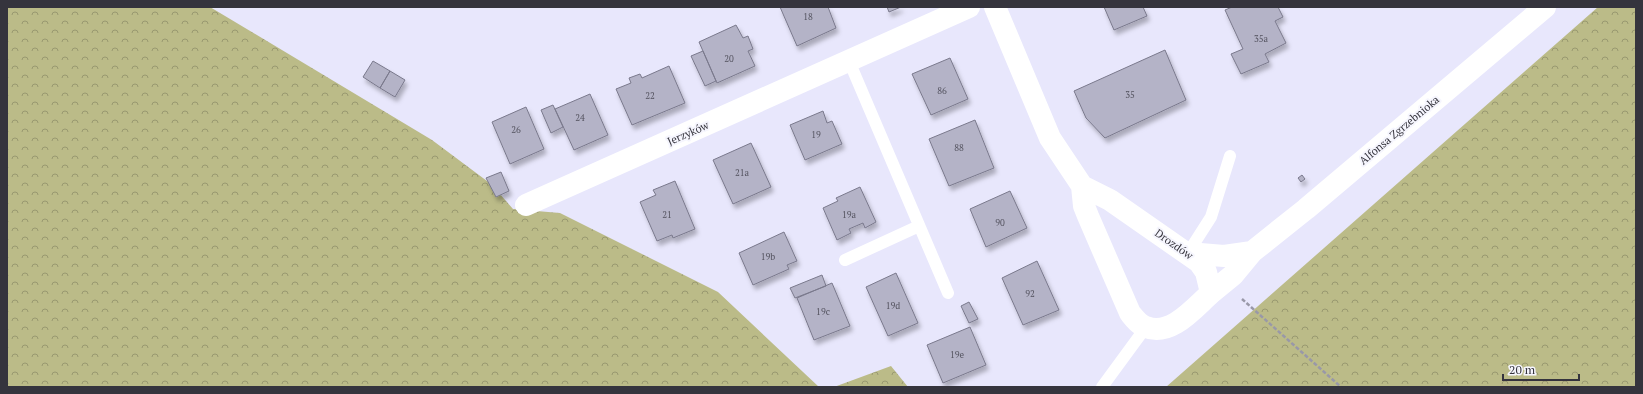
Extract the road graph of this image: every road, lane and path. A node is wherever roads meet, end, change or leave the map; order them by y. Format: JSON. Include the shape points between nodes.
{"nodes":[{"id":1,"x":969,"y":7,"type":"edge"},
{"id":2,"x":995,"y":7,"type":"edge"},
{"id":3,"x":1545,"y":7,"type":"edge"},
{"id":4,"x":849,"y":61,"type":"junction"},
{"id":5,"x":1230,"y":156,"type":"dead end"},
{"id":6,"x":1082,"y":186,"type":"junction"},
{"id":7,"x":526,"y":205,"type":"dead end"},
{"id":8,"x":919,"y":226,"type":"junction"},
{"id":9,"x":1252,"y":252,"type":"junction"},
{"id":10,"x":1188,"y":253,"type":"junction"},
{"id":11,"x":845,"y":260,"type":"dead end"},
{"id":12,"x":1218,"y":288,"type":"junction"},
{"id":13,"x":948,"y":293,"type":"dead end"},
{"id":14,"x":1146,"y":328,"type":"junction"},
{"id":15,"x":1102,"y":387,"type":"edge"},
{"id":16,"x":1341,"y":387,"type":"edge"}],
"edges":[{"from":1,"to":4,"type":"street","name":"Jerzyków"},
{"from":2,"to":6,"type":"street","name":"Drozdów","via":[[1050,138]]},
{"from":3,"to":9,"type":"street","name":"Alfonsa Zgrzebnioka"},
{"from":4,"to":7,"type":"street","name":"Jerzyków"},
{"from":4,"to":8,"type":"lane"},
{"from":5,"to":10,"type":"lane","via":[[1211,217]]},
{"from":6,"to":10,"type":"street","name":"Drozdów","via":[[1110,200]]},
{"from":6,"to":14,"type":"street","name":"Drozdów","via":[[1084,206],[1130,313]]},
{"from":8,"to":11,"type":"lane"},
{"from":8,"to":13,"type":"lane"},
{"from":9,"to":10,"type":"street","via":[[1224,256]]},
{"from":9,"to":12,"type":"street","name":"Alfonsa Zgrzebnioka"},
{"from":10,"to":12,"type":"street","name":"Drozdów","via":[[1199,262]]},
{"from":12,"to":14,"type":"street","via":[[1178,322],[1163,329]]},
{"from":12,"to":16,"type":"path","via":[[1232,290]]},
{"from":14,"to":15,"type":"lane"}]}
